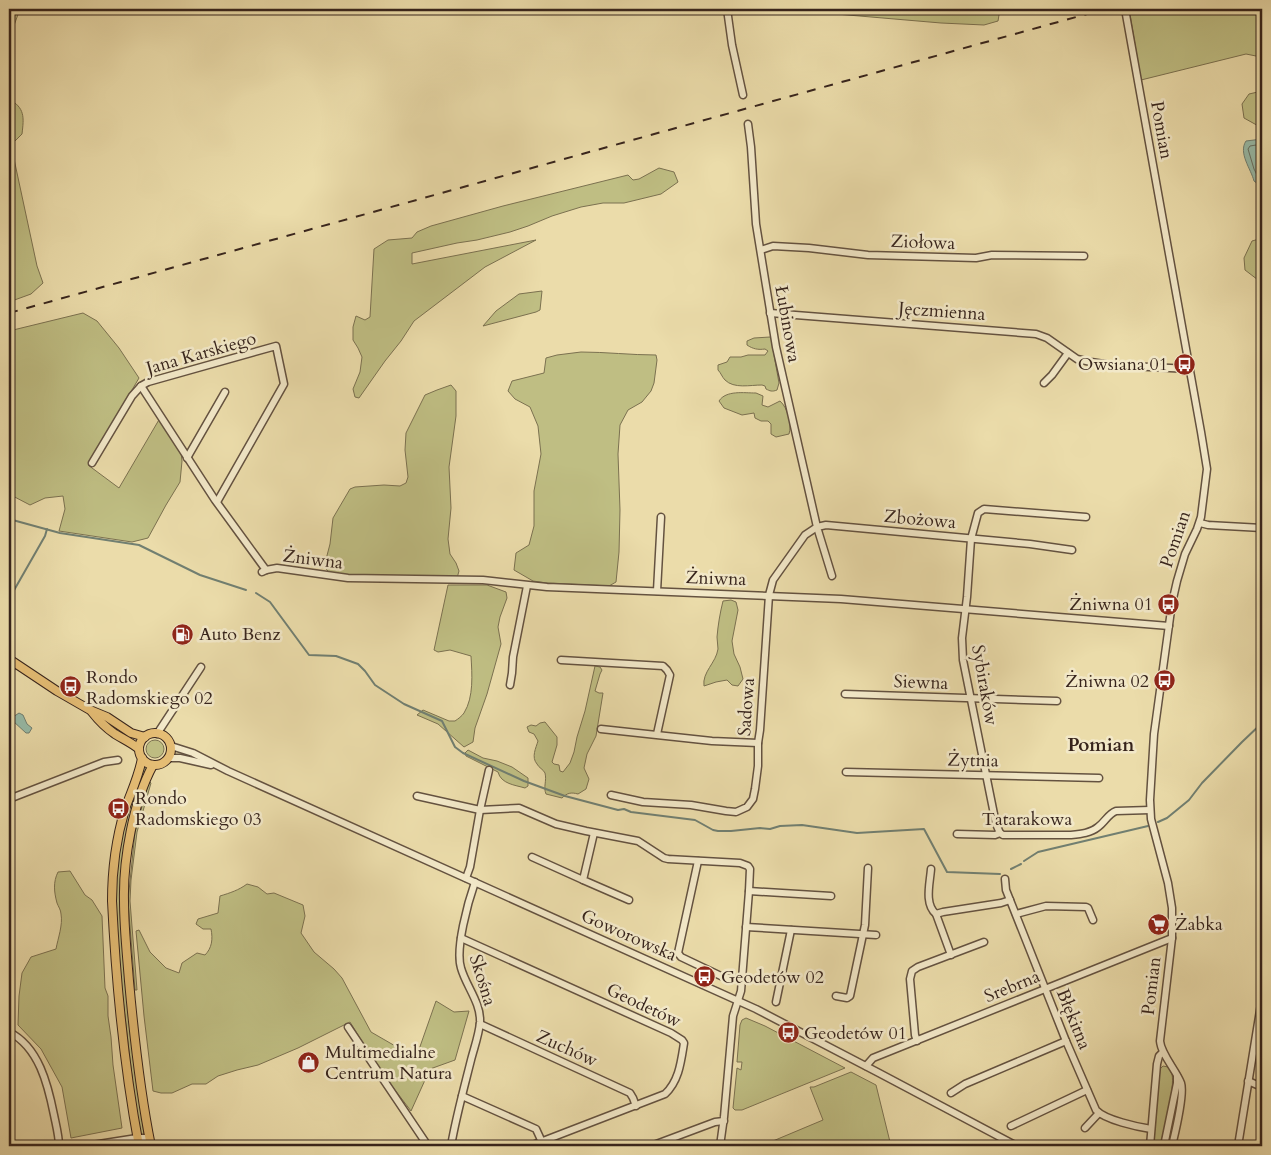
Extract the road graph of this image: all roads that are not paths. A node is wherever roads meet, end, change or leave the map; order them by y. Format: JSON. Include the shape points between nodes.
{"nodes":[{"id":1,"x":728,"y":9,"type":"edge"},
{"id":2,"x":1125,"y":9,"type":"edge"},
{"id":3,"x":743,"y":95,"type":"dead end"},
{"id":4,"x":748,"y":124,"type":"dead end"},
{"id":5,"x":761,"y":250,"type":"junction"},
{"id":6,"x":1084,"y":256,"type":"dead end"},
{"id":7,"x":770,"y":313,"type":"junction"},
{"id":8,"x":1068,"y":353,"type":"junction"},
{"id":9,"x":1190,"y":369,"type":"junction"},
{"id":10,"x":1044,"y":383,"type":"dead end"},
{"id":11,"x":141,"y":386,"type":"junction"},
{"id":12,"x":224,"y":392,"type":"dead end"},
{"id":13,"x":188,"y":458,"type":"junction"},
{"id":14,"x":92,"y":464,"type":"dead end"},
{"id":15,"x":217,"y":502,"type":"junction"},
{"id":16,"x":661,"y":517,"type":"dead end"},
{"id":17,"x":1086,"y":517,"type":"dead end"},
{"id":18,"x":1200,"y":523,"type":"junction"},
{"id":19,"x":817,"y":527,"type":"junction"},
{"id":20,"x":1262,"y":528,"type":"edge"},
{"id":21,"x":971,"y":539,"type":"junction"},
{"id":22,"x":1072,"y":550,"type":"dead end"},
{"id":23,"x":832,"y":576,"type":"dead end"},
{"id":24,"x":527,"y":586,"type":"junction"},
{"id":25,"x":657,"y":591,"type":"junction"},
{"id":26,"x":769,"y":595,"type":"junction"},
{"id":27,"x":966,"y":608,"type":"junction"},
{"id":28,"x":1169,"y":626,"type":"junction"},
{"id":29,"x":561,"y":660,"type":"dead end"},
{"id":30,"x":12,"y":661,"type":"edge"},
{"id":31,"x":201,"y":667,"type":"dead end"},
{"id":32,"x":9,"y":672,"type":"edge"},
{"id":33,"x":510,"y":685,"type":"dead end"},
{"id":34,"x":845,"y":694,"type":"dead end"},
{"id":35,"x":971,"y":699,"type":"junction"},
{"id":36,"x":1057,"y":701,"type":"dead end"},
{"id":37,"x":90,"y":710,"type":"junction"},
{"id":38,"x":601,"y":728,"type":"dead end"},
{"id":39,"x":157,"y":734,"type":"junction"},
{"id":40,"x":657,"y":734,"type":"junction"},
{"id":41,"x":145,"y":737,"type":"junction"},
{"id":42,"x":758,"y":743,"type":"junction"},
{"id":43,"x":171,"y":746,"type":"junction"},
{"id":44,"x":139,"y":749,"type":"junction"},
{"id":45,"x":142,"y":758,"type":"junction"},
{"id":46,"x":168,"y":758,"type":"junction"},
{"id":47,"x":118,"y":760,"type":"dead end"},
{"id":48,"x":153,"y":765,"type":"junction"},
{"id":49,"x":221,"y":767,"type":"junction"},
{"id":50,"x":489,"y":770,"type":"dead end"},
{"id":51,"x":846,"y":772,"type":"dead end"},
{"id":52,"x":987,"y":776,"type":"junction"},
{"id":53,"x":1098,"y":778,"type":"dead end"},
{"id":54,"x":611,"y":795,"type":"dead end"},
{"id":55,"x":417,"y":796,"type":"dead end"},
{"id":56,"x":9,"y":799,"type":"edge"},
{"id":57,"x":480,"y":810,"type":"junction"},
{"id":58,"x":1150,"y":810,"type":"junction"},
{"id":59,"x":594,"y":833,"type":"junction"},
{"id":60,"x":1000,"y":833,"type":"junction"},
{"id":61,"x":956,"y":834,"type":"dead end"},
{"id":62,"x":532,"y":857,"type":"dead end"},
{"id":63,"x":698,"y":861,"type":"junction"},
{"id":64,"x":868,"y":868,"type":"dead end"},
{"id":65,"x":931,"y":869,"type":"dead end"},
{"id":66,"x":466,"y":878,"type":"junction"},
{"id":67,"x":1005,"y":879,"type":"dead end"},
{"id":68,"x":583,"y":880,"type":"junction"},
{"id":69,"x":475,"y":882,"type":"junction"},
{"id":70,"x":749,"y":891,"type":"junction"},
{"id":71,"x":831,"y":896,"type":"dead end"},
{"id":72,"x":629,"y":900,"type":"dead end"},
{"id":73,"x":1010,"y":900,"type":"junction"},
{"id":74,"x":936,"y":914,"type":"junction"},
{"id":75,"x":1016,"y":914,"type":"junction"},
{"id":76,"x":1093,"y":920,"type":"dead end"},
{"id":77,"x":746,"y":927,"type":"junction"},
{"id":78,"x":791,"y":930,"type":"junction"},
{"id":79,"x":863,"y":934,"type":"junction"},
{"id":80,"x":876,"y":935,"type":"dead end"},
{"id":81,"x":461,"y":938,"type":"junction"},
{"id":82,"x":1172,"y":938,"type":"junction"},
{"id":83,"x":984,"y":942,"type":"dead end"},
{"id":84,"x":951,"y":955,"type":"junction"},
{"id":85,"x":742,"y":979,"type":"junction"},
{"id":86,"x":1045,"y":988,"type":"junction"},
{"id":87,"x":836,"y":996,"type":"dead end"},
{"id":88,"x":1262,"y":998,"type":"edge"},
{"id":89,"x":738,"y":1001,"type":"junction"},
{"id":90,"x":776,"y":1002,"type":"dead end"},
{"id":91,"x":1261,"y":1017,"type":"edge"},
{"id":92,"x":480,"y":1024,"type":"junction"},
{"id":93,"x":348,"y":1027,"type":"dead end"},
{"id":94,"x":9,"y":1032,"type":"edge"},
{"id":95,"x":917,"y":1041,"type":"junction"},
{"id":96,"x":1066,"y":1041,"type":"junction"},
{"id":97,"x":1163,"y":1052,"type":"junction"},
{"id":98,"x":866,"y":1066,"type":"junction"},
{"id":99,"x":1177,"y":1074,"type":"junction"},
{"id":100,"x":1248,"y":1082,"type":"junction"},
{"id":101,"x":1262,"y":1087,"type":"edge"},
{"id":102,"x":1087,"y":1090,"type":"junction"},
{"id":103,"x":951,"y":1094,"type":"dead end"},
{"id":104,"x":462,"y":1096,"type":"junction"},
{"id":105,"x":636,"y":1106,"type":"junction"},
{"id":106,"x":1099,"y":1113,"type":"junction"},
{"id":107,"x":724,"y":1122,"type":"junction"},
{"id":108,"x":1011,"y":1126,"type":"dead end"},
{"id":109,"x":1085,"y":1128,"type":"dead end"},
{"id":110,"x":1151,"y":1129,"type":"junction"},
{"id":111,"x":138,"y":1142,"type":"edge"},
{"id":112,"x":150,"y":1142,"type":"edge"},
{"id":113,"x":542,"y":1142,"type":"junction"},
{"id":114,"x":1009,"y":1144,"type":"edge"},
{"id":115,"x":59,"y":1146,"type":"edge"},
{"id":116,"x":86,"y":1146,"type":"edge"},
{"id":117,"x":428,"y":1146,"type":"edge"},
{"id":118,"x":451,"y":1146,"type":"edge"},
{"id":119,"x":530,"y":1146,"type":"edge"},
{"id":120,"x":651,"y":1146,"type":"edge"},
{"id":121,"x":720,"y":1146,"type":"edge"},
{"id":122,"x":1017,"y":1146,"type":"edge"},
{"id":123,"x":1150,"y":1146,"type":"edge"},
{"id":124,"x":1164,"y":1146,"type":"edge"},
{"id":125,"x":1172,"y":1146,"type":"edge"},
{"id":126,"x":1240,"y":1146,"type":"edge"}],
"edges":[{"from":1,"to":3,"type":"street"},
{"from":2,"to":9,"type":"street","name":"Pomian"},
{"from":4,"to":5,"type":"street","name":"Łubinowa"},
{"from":5,"to":6,"type":"street","name":"Ziołowa","via":[[773,246],[868,255]]},
{"from":5,"to":7,"type":"street","name":"Łubinowa"},
{"from":7,"to":8,"type":"street","name":"Jęczmienna","via":[[1036,334]]},
{"from":7,"to":19,"type":"street","name":"Łubinowa"},
{"from":8,"to":9,"type":"street","name":"Jęczmienna","via":[[1110,365]]},
{"from":8,"to":10,"type":"street"},
{"from":9,"to":18,"type":"street","name":"Pomian","via":[[1207,469]]},
{"from":11,"to":13,"type":"street"},
{"from":11,"to":14,"type":"street"},
{"from":11,"to":15,"type":"street","name":"Jana Karskiego","via":[[276,346],[284,384]]},
{"from":12,"to":13,"type":"street"},
{"from":13,"to":15,"type":"street"},
{"from":15,"to":24,"type":"street","name":"Żniwna","via":[[264,571],[277,568],[348,578],[483,580]]},
{"from":16,"to":25,"type":"street"},
{"from":17,"to":21,"type":"street","name":"Sybiraków","via":[[984,509],[978,514]]},
{"from":18,"to":20,"type":"street"},
{"from":18,"to":28,"type":"street","name":"Pomian","via":[[1180,570]]},
{"from":19,"to":21,"type":"street","name":"Zbożowa","via":[[826,525]]},
{"from":19,"to":23,"type":"street"},
{"from":19,"to":26,"type":"street","name":"Sadowa","via":[[805,535],[773,580]]},
{"from":21,"to":22,"type":"street","name":"Zbożowa"},
{"from":21,"to":27,"type":"street","name":"Sybiraków"},
{"from":24,"to":25,"type":"street","name":"Żniwna"},
{"from":24,"to":33,"type":"street"},
{"from":25,"to":26,"type":"street","name":"Żniwna"},
{"from":26,"to":27,"type":"street","name":"Żniwna"},
{"from":26,"to":42,"type":"street","name":"Sadowa"},
{"from":27,"to":28,"type":"street","name":"Żniwna"},
{"from":27,"to":35,"type":"street","name":"Sybiraków","via":[[962,649]]},
{"from":28,"to":58,"type":"street","name":"Pomian","via":[[1154,734]]},
{"from":29,"to":40,"type":"street","via":[[663,666],[670,675]]},
{"from":30,"to":32,"type":"street"},
{"from":30,"to":37,"type":"main road"},
{"from":31,"to":39,"type":"street"},
{"from":34,"to":35,"type":"street","name":"Siewna"},
{"from":35,"to":36,"type":"street","name":"Siewna"},
{"from":35,"to":52,"type":"street","name":"Sybiraków"},
{"from":37,"to":41,"type":"main road","via":[[131,733]]},
{"from":37,"to":44,"type":"main road","via":[[101,724]]},
{"from":38,"to":40,"type":"street"},
{"from":39,"to":41,"type":"main road"},
{"from":39,"to":43,"type":"main road","via":[[166,738]]},
{"from":40,"to":42,"type":"street"},
{"from":41,"to":44,"type":"main road"},
{"from":42,"to":54,"type":"street","name":"Sadowa","via":[[753,799],[748,807],[736,812],[643,802]]},
{"from":43,"to":46,"type":"main road"},
{"from":43,"to":49,"type":"street","name":"Goworowska"},
{"from":44,"to":45,"type":"main road"},
{"from":45,"to":48,"type":"main road"},
{"from":45,"to":111,"type":"main road","via":[[119,836],[112,901],[122,1034]]},
{"from":46,"to":48,"type":"main road","via":[[162,764]]},
{"from":46,"to":49,"type":"street","name":"Goworowska"},
{"from":47,"to":56,"type":"street","via":[[104,762]]},
{"from":48,"to":112,"type":"main road","via":[[133,823],[124,902],[133,1023]]},
{"from":49,"to":66,"type":"street","name":"Goworowska"},
{"from":50,"to":57,"type":"street"},
{"from":51,"to":52,"type":"street","name":"Żytnia"},
{"from":52,"to":53,"type":"street","name":"Żytnia"},
{"from":52,"to":60,"type":"street","name":"Sybiraków"},
{"from":55,"to":57,"type":"street"},
{"from":57,"to":59,"type":"street","via":[[519,808],[556,824]]},
{"from":57,"to":66,"type":"street"},
{"from":58,"to":60,"type":"street","name":"Tatarakowa","via":[[1116,811],[1094,830],[1082,833]]},
{"from":58,"to":82,"type":"street","name":"Pomian","via":[[1170,896]]},
{"from":59,"to":63,"type":"street","via":[[638,841],[666,858]]},
{"from":59,"to":68,"type":"street"},
{"from":60,"to":61,"type":"street","name":"Tatarakowa"},
{"from":62,"to":68,"type":"street"},
{"from":63,"to":70,"type":"street","via":[[746,865],[750,870]]},
{"from":63,"to":85,"type":"street","via":[[678,953],[723,977]]},
{"from":64,"to":79,"type":"street"},
{"from":65,"to":74,"type":"street","via":[[929,901]]},
{"from":66,"to":69,"type":"street","name":"Goworowska"},
{"from":67,"to":73,"type":"street","name":"Błękitna"},
{"from":68,"to":72,"type":"street"},
{"from":69,"to":81,"type":"street","name":"Skośna"},
{"from":69,"to":89,"type":"street","name":"Goworowska"},
{"from":70,"to":71,"type":"street"},
{"from":70,"to":77,"type":"street"},
{"from":73,"to":74,"type":"street"},
{"from":73,"to":75,"type":"street","name":"Błękitna"},
{"from":74,"to":84,"type":"street"},
{"from":75,"to":76,"type":"street","via":[[1046,906],[1086,907]]},
{"from":75,"to":86,"type":"street","name":"Błękitna"},
{"from":77,"to":78,"type":"street"},
{"from":77,"to":85,"type":"street"},
{"from":78,"to":79,"type":"street"},
{"from":78,"to":90,"type":"street"},
{"from":79,"to":80,"type":"street"},
{"from":79,"to":87,"type":"street","via":[[850,996]]},
{"from":81,"to":92,"type":"street","name":"Skośna","via":[[461,970],[478,1007]]},
{"from":81,"to":105,"type":"street","name":"Geodetów","via":[[682,1040],[683,1051],[673,1085],[665,1094]]},
{"from":82,"to":86,"type":"street","name":"Srebrna"},
{"from":82,"to":97,"type":"street","name":"Pomian","via":[[1160,1041]]},
{"from":83,"to":84,"type":"street"},
{"from":84,"to":95,"type":"street","via":[[912,972],[910,979]]},
{"from":85,"to":89,"type":"street"},
{"from":86,"to":95,"type":"street","name":"Srebrna"},
{"from":86,"to":96,"type":"street","name":"Błękitna"},
{"from":88,"to":91,"type":"street"},
{"from":89,"to":98,"type":"street","name":"Goworowska"},
{"from":89,"to":107,"type":"street","via":[[733,1016]]},
{"from":91,"to":100,"type":"street"},
{"from":92,"to":104,"type":"street","name":"Skośna"},
{"from":92,"to":105,"type":"street","name":"Zuchów","via":[[630,1093]]},
{"from":93,"to":117,"type":"street"},
{"from":94,"to":115,"type":"street","via":[[26,1046],[40,1067],[54,1114]]},
{"from":95,"to":98,"type":"street","name":"Srebrna","via":[[873,1058]]},
{"from":96,"to":102,"type":"street","name":"Błękitna"},
{"from":96,"to":103,"type":"street","via":[[965,1084]]},
{"from":97,"to":99,"type":"street","name":"Pomian"},
{"from":97,"to":110,"type":"street","name":"Pomian","via":[[1157,1064]]},
{"from":98,"to":114,"type":"street","name":"Goworowska"},
{"from":99,"to":124,"type":"street"},
{"from":99,"to":125,"type":"street","name":"Pomian","via":[[1182,1098]]},
{"from":100,"to":101,"type":"street"},
{"from":100,"to":126,"type":"street"},
{"from":102,"to":106,"type":"street","name":"Błękitna"},
{"from":102,"to":108,"type":"street"},
{"from":104,"to":113,"type":"street","via":[[536,1129]]},
{"from":104,"to":118,"type":"street","name":"Skośna"},
{"from":105,"to":113,"type":"street","name":"Geodetów"},
{"from":106,"to":109,"type":"street"},
{"from":106,"to":110,"type":"street"},
{"from":107,"to":120,"type":"street","via":[[715,1122]]},
{"from":107,"to":121,"type":"street"},
{"from":110,"to":123,"type":"street","name":"Pomian"},
{"from":111,"to":112,"type":"street"},
{"from":111,"to":116,"type":"street"},
{"from":113,"to":119,"type":"street","name":"Geodetów"},
{"from":114,"to":122,"type":"street","name":"Goworowska"}]}
